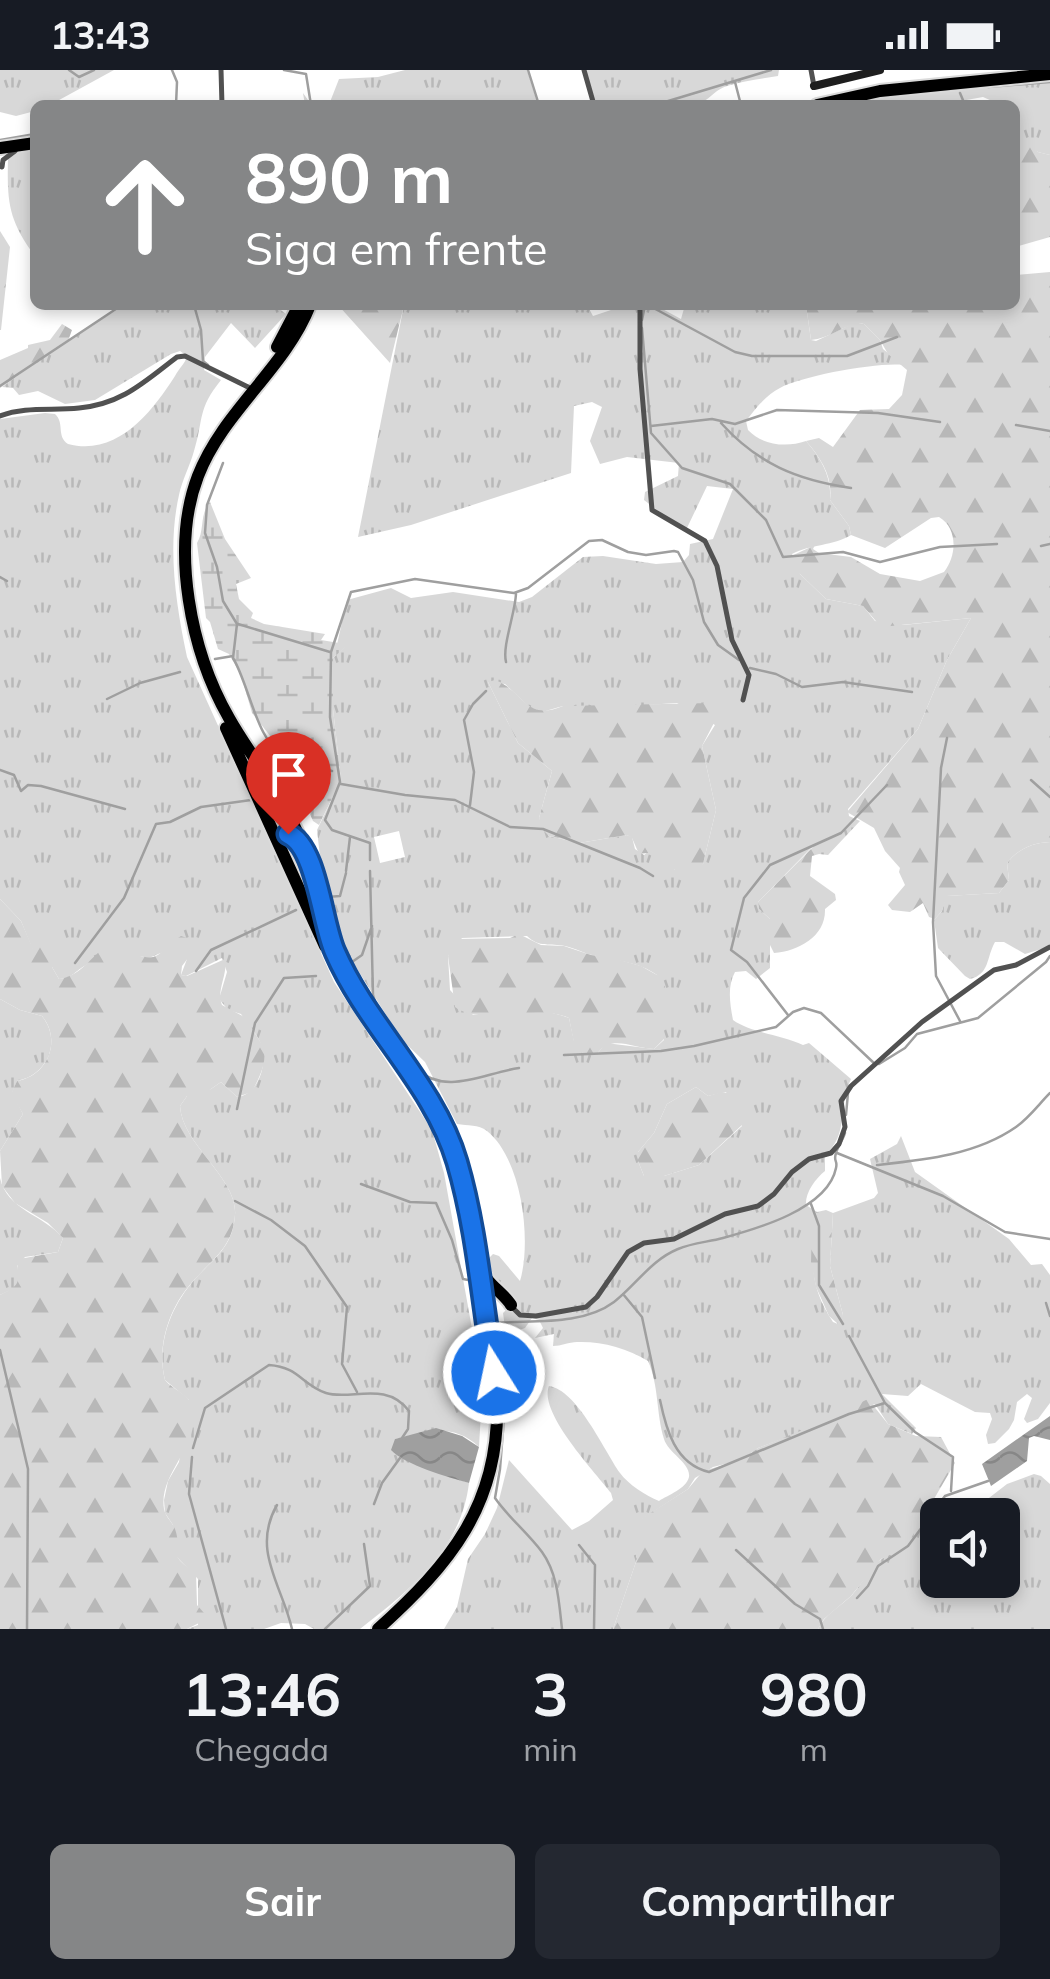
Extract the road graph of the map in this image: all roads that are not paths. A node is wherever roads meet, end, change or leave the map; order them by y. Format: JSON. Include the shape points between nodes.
{"nodes":[{"id":1,"x":221,"y":70,"type":"edge"},
{"id":2,"x":584,"y":70,"type":"edge"},
{"id":3,"x":811,"y":70,"type":"edge"},
{"id":4,"x":880,"y":70,"type":"edge"},
{"id":5,"x":1011,"y":70,"type":"edge"},
{"id":6,"x":868,"y":71,"type":"edge"},
{"id":7,"x":1050,"y":74,"type":"edge"},
{"id":8,"x":814,"y":86,"type":"joint"},
{"id":9,"x":222,"y":100,"type":"edge"},
{"id":10,"x":593,"y":100,"type":"edge"},
{"id":11,"x":817,"y":100,"type":"edge"},
{"id":12,"x":838,"y":100,"type":"edge"},
{"id":13,"x":29,"y":144,"type":"edge"},
{"id":14,"x":0,"y":148,"type":"edge"},
{"id":15,"x":1,"y":166,"type":"edge"},
{"id":16,"x":4,"y":176,"type":"dead end"},
{"id":17,"x":302,"y":310,"type":"edge"},
{"id":18,"x":303,"y":310,"type":"edge"},
{"id":19,"x":640,"y":310,"type":"edge"},
{"id":20,"x":248,"y":387,"type":"junction"},
{"id":21,"x":0,"y":416,"type":"edge"},
{"id":22,"x":744,"y":700,"type":"dead end"},
{"id":23,"x":273,"y":782,"type":"junction"},
{"id":24,"x":255,"y":792,"type":"junction"},
{"id":25,"x":315,"y":876,"type":"junction"},
{"id":26,"x":298,"y":885,"type":"junction"},
{"id":27,"x":1050,"y":948,"type":"edge"},
{"id":28,"x":468,"y":1216,"type":"junction"},
{"id":29,"x":511,"y":1306,"type":"junction"},
{"id":30,"x":490,"y":1348,"type":"junction"},
{"id":31,"x":370,"y":1629,"type":"edge"},
{"id":32,"x":378,"y":1629,"type":"edge"}],
"edges":[{"from":1,"to":9,"type":"street"},
{"from":2,"to":10,"type":"street"},
{"from":3,"to":8,"type":"street"},
{"from":4,"to":6,"type":"street"},
{"from":5,"to":11,"type":"highway","via":[[867,86]]},
{"from":6,"to":8,"type":"street"},
{"from":7,"to":12,"type":"highway"},
{"from":13,"to":14,"type":"highway"},
{"from":13,"to":15,"type":"street"},
{"from":15,"to":16,"type":"street"},
{"from":17,"to":20,"type":"highway"},
{"from":18,"to":23,"type":"highway","via":[[294,337],[212,447],[187,524],[200,655],[230,720]]},
{"from":19,"to":22,"type":"street","via":[[652,510],[705,541],[724,591],[732,640],[750,675]]},
{"from":20,"to":21,"type":"street","via":[[177,357],[124,398]]},
{"from":20,"to":24,"type":"highway","via":[[194,472],[181,555],[195,658]]},
{"from":23,"to":24,"type":"highway","via":[[283,826],[274,825]]},
{"from":23,"to":25,"type":"highway"},
{"from":24,"to":26,"type":"highway"},
{"from":25,"to":26,"type":"highway","via":[[294,836],[286,835],[283,844]]},
{"from":25,"to":28,"type":"highway","via":[[341,965],[450,1143]]},
{"from":26,"to":31,"type":"highway","via":[[336,968],[446,1146],[491,1392],[484,1462],[460,1531],[429,1574]]},
{"from":27,"to":29,"type":"street","via":[[994,970],[922,1022],[850,1086],[842,1100],[840,1144],[792,1172],[758,1206],[628,1252],[586,1307],[526,1316]]},
{"from":28,"to":29,"type":"highway","via":[[483,1275]]},
{"from":28,"to":30,"type":"highway"},
{"from":29,"to":30,"type":"highway","via":[[498,1294],[487,1298]]},
{"from":30,"to":32,"type":"highway","via":[[497,1411],[481,1496],[442,1568]]}]}
